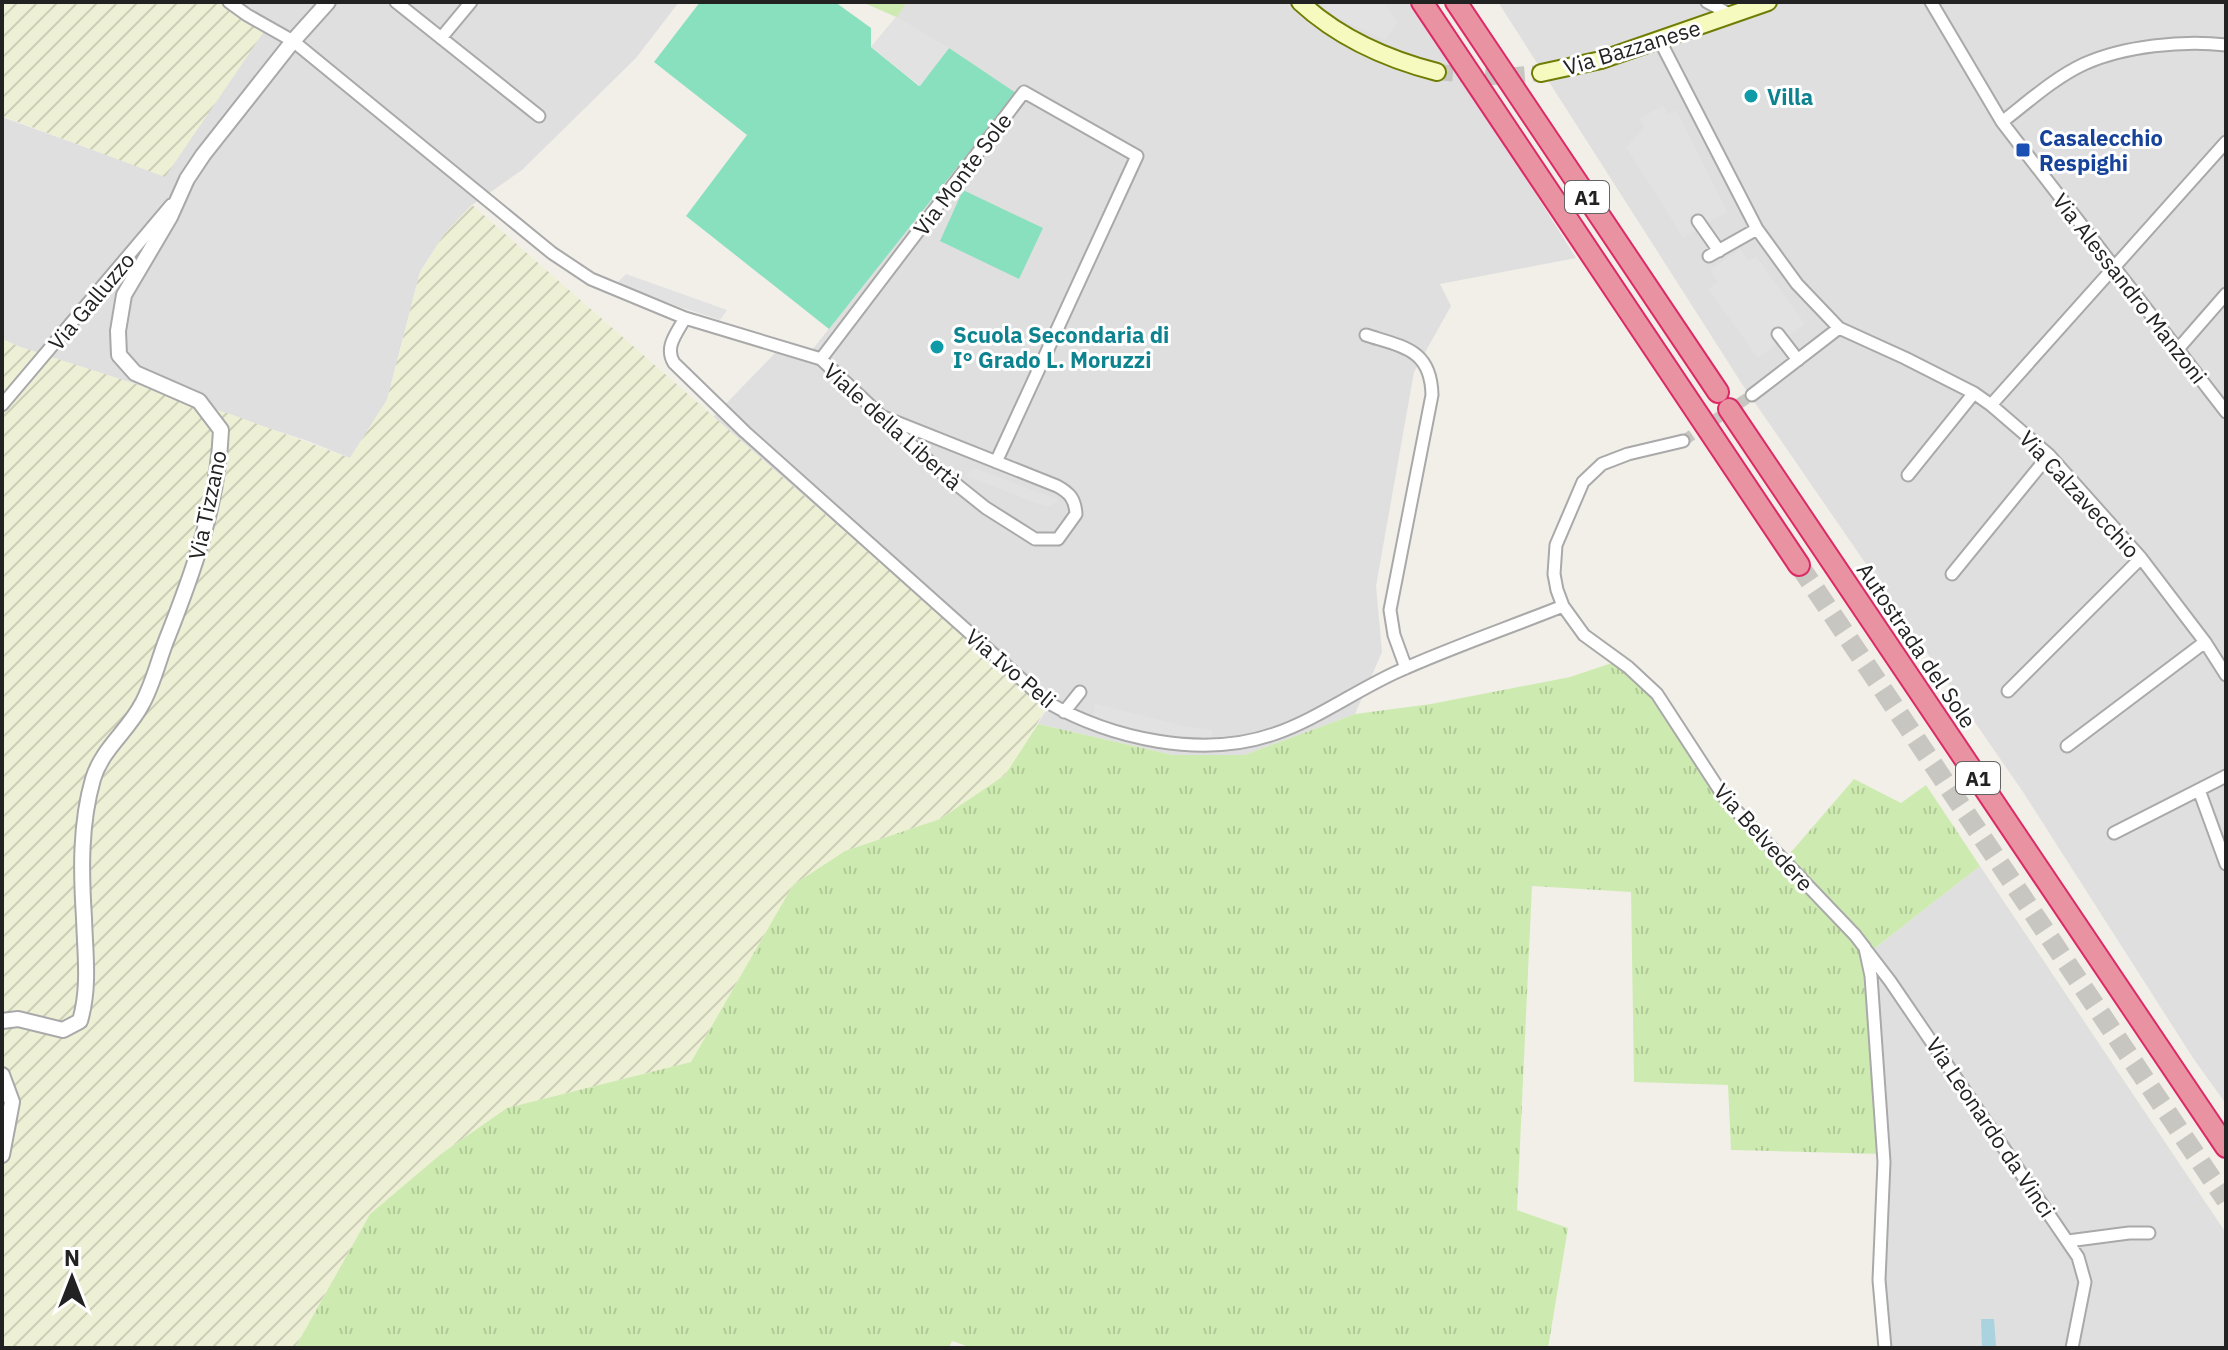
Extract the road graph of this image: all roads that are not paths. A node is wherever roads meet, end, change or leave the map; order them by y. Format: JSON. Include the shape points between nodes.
{"nodes":[{"id":1,"x":229,"y":2,"type":"edge"},
{"id":2,"x":328,"y":2,"type":"edge"},
{"id":3,"x":396,"y":2,"type":"edge"},
{"id":4,"x":471,"y":2,"type":"edge"},
{"id":5,"x":1300,"y":2,"type":"edge"},
{"id":6,"x":1422,"y":2,"type":"edge"},
{"id":7,"x":1456,"y":2,"type":"edge"},
{"id":8,"x":1707,"y":2,"type":"edge"},
{"id":9,"x":1768,"y":2,"type":"edge"},
{"id":10,"x":1931,"y":2,"type":"edge"},
{"id":11,"x":1731,"y":15,"type":"junction"},
{"id":12,"x":441,"y":38,"type":"junction"},
{"id":13,"x":293,"y":41,"type":"junction"},
{"id":14,"x":1660,"y":41,"type":"junction"},
{"id":15,"x":2226,"y":45,"type":"edge"},
{"id":16,"x":1437,"y":72,"type":"tunnel mouth"},
{"id":17,"x":1541,"y":73,"type":"tunnel mouth"},
{"id":18,"x":539,"y":116,"type":"dead end"},
{"id":19,"x":2002,"y":122,"type":"junction"},
{"id":20,"x":2226,"y":142,"type":"edge"},
{"id":21,"x":1137,"y":156,"type":"joint"},
{"id":22,"x":179,"y":196,"type":"junction"},
{"id":23,"x":1698,"y":221,"type":"dead end"},
{"id":24,"x":1757,"y":229,"type":"junction"},
{"id":25,"x":2113,"y":269,"type":"junction"},
{"id":26,"x":2226,"y":294,"type":"edge"},
{"id":27,"x":685,"y":318,"type":"junction"},
{"id":28,"x":1839,"y":328,"type":"junction"},
{"id":29,"x":1778,"y":334,"type":"dead end"},
{"id":30,"x":1366,"y":335,"type":"dead end"},
{"id":31,"x":2178,"y":349,"type":"junction"},
{"id":32,"x":821,"y":359,"type":"junction"},
{"id":33,"x":1798,"y":360,"type":"junction"},
{"id":34,"x":1974,"y":393,"type":"junction"},
{"id":35,"x":1752,"y":395,"type":"tunnel mouth"},
{"id":36,"x":2,"y":405,"type":"edge"},
{"id":37,"x":1991,"y":405,"type":"junction"},
{"id":38,"x":2226,"y":412,"type":"edge"},
{"id":39,"x":881,"y":416,"type":"junction"},
{"id":40,"x":1683,"y":441,"type":"tunnel mouth"},
{"id":41,"x":2049,"y":455,"type":"junction"},
{"id":42,"x":996,"y":462,"type":"junction"},
{"id":43,"x":1908,"y":475,"type":"dead end"},
{"id":44,"x":2141,"y":558,"type":"junction"},
{"id":45,"x":1799,"y":565,"type":"tunnel mouth"},
{"id":46,"x":1952,"y":574,"type":"dead end"},
{"id":47,"x":1563,"y":606,"type":"junction"},
{"id":48,"x":2205,"y":642,"type":"junction"},
{"id":49,"x":1406,"y":668,"type":"junction"},
{"id":50,"x":2226,"y":675,"type":"edge"},
{"id":51,"x":2008,"y":691,"type":"dead end"},
{"id":52,"x":1080,"y":692,"type":"dead end"},
{"id":53,"x":1064,"y":712,"type":"junction"},
{"id":54,"x":2067,"y":746,"type":"dead end"},
{"id":55,"x":2226,"y":776,"type":"edge"},
{"id":56,"x":2199,"y":790,"type":"junction"},
{"id":57,"x":2114,"y":833,"type":"dead end"},
{"id":58,"x":2226,"y":864,"type":"edge"},
{"id":59,"x":1865,"y":948,"type":"junction"},
{"id":60,"x":2,"y":1021,"type":"edge"},
{"id":61,"x":2,"y":1075,"type":"edge"},
{"id":62,"x":2226,"y":1147,"type":"edge"},
{"id":63,"x":2,"y":1155,"type":"edge"},
{"id":64,"x":2149,"y":1233,"type":"dead end"},
{"id":65,"x":2068,"y":1241,"type":"junction"},
{"id":66,"x":1885,"y":1348,"type":"edge"},
{"id":67,"x":2072,"y":1348,"type":"edge"}],
"edges":[{"from":1,"to":13,"type":"street","name":"Viale della Libertà"},
{"from":2,"to":13,"type":"street","name":"Via Tizzano"},
{"from":3,"to":12,"type":"street"},
{"from":4,"to":12,"type":"street"},
{"from":5,"to":16,"type":"main road","via":[[1352,40]]},
{"from":6,"to":45,"type":"highway","number":"A1"},
{"from":7,"to":62,"type":"highway","name":"Autostrada del Sole","number":"A1"},
{"from":8,"to":11,"type":"street"},
{"from":9,"to":11,"type":"main road","name":"Via Bazzanese"},
{"from":10,"to":19,"type":"street","name":"Via Alessandro Manzoni"},
{"from":11,"to":14,"type":"main road","name":"Via Bazzanese"},
{"from":12,"to":18,"type":"street"},
{"from":13,"to":22,"type":"street","name":"Via Tizzano","via":[[203,155]]},
{"from":13,"to":27,"type":"street","name":"Viale della Libertà","via":[[552,253],[591,279]]},
{"from":14,"to":17,"type":"main road","name":"Via Bazzanese"},
{"from":14,"to":24,"type":"street","name":"Via Calzavecchio"},
{"from":15,"to":19,"type":"street","via":[[2179,43],[2092,61]]},
{"from":19,"to":25,"type":"street","name":"Via Alessandro Manzoni"},
{"from":20,"to":25,"type":"street"},
{"from":21,"to":32,"type":"street","name":"Via Monte Sole","via":[[1024,92]]},
{"from":21,"to":42,"type":"street","name":"Viale della Libertà"},
{"from":22,"to":36,"type":"street","name":"Via Galluzzo"},
{"from":22,"to":60,"type":"street","name":"Via Tizzano","via":[[124,295],[119,355],[135,373],[199,401],[221,430],[212,501],[186,590],[143,702],[107,749],[94,777],[84,830],[87,982],[80,1021],[63,1030],[18,1019]]},
{"from":23,"to":24,"type":"street","via":[[1714,253]]},
{"from":24,"to":28,"type":"street","name":"Via Calzavecchio","via":[[1797,284]]},
{"from":25,"to":31,"type":"street","name":"Via Alessandro Manzoni"},
{"from":25,"to":37,"type":"street"},
{"from":26,"to":31,"type":"street"},
{"from":27,"to":32,"type":"street","name":"Viale della Libertà"},
{"from":27,"to":53,"type":"street","name":"Via Ivo Peli","via":[[670,346],[674,363],[883,557]]},
{"from":28,"to":33,"type":"street"},
{"from":28,"to":34,"type":"street","name":"Via Calzavecchio"},
{"from":29,"to":33,"type":"street"},
{"from":30,"to":49,"type":"street","via":[[1421,357],[1432,376],[1390,610]]},
{"from":31,"to":38,"type":"street","name":"Via Alessandro Manzoni"},
{"from":32,"to":39,"type":"street","name":"Viale della Libertà"},
{"from":33,"to":35,"type":"street"},
{"from":34,"to":37,"type":"street","name":"Via Calzavecchio"},
{"from":34,"to":43,"type":"street"},
{"from":37,"to":41,"type":"street","name":"Via Calzavecchio"},
{"from":39,"to":42,"type":"street"},
{"from":39,"to":42,"type":"street","name":"Viale della Libertà","via":[[986,508],[1035,539],[1058,539],[1076,514],[1069,492]]},
{"from":40,"to":47,"type":"street","name":"Via Belvedere","via":[[1602,464],[1583,482],[1554,558]]},
{"from":41,"to":44,"type":"street","name":"Via Calzavecchio"},
{"from":41,"to":46,"type":"street"},
{"from":44,"to":48,"type":"street","name":"Via Calzavecchio"},
{"from":44,"to":51,"type":"street"},
{"from":47,"to":49,"type":"street","name":"Via Ivo Peli"},
{"from":47,"to":59,"type":"street","name":"Via Belvedere","via":[[1584,635],[1657,694],[1726,800]]},
{"from":48,"to":50,"type":"street","name":"Via Calzavecchio"},
{"from":48,"to":54,"type":"street"},
{"from":49,"to":53,"type":"street","name":"Via Ivo Peli","via":[[1277,734],[1238,745],[1143,737]]},
{"from":52,"to":53,"type":"street"},
{"from":55,"to":56,"type":"street"},
{"from":56,"to":57,"type":"street"},
{"from":56,"to":58,"type":"street"},
{"from":59,"to":65,"type":"street","name":"Via Leonardo da Vinci"},
{"from":59,"to":66,"type":"street","name":"Via Belvedere","via":[[1884,1162],[1879,1280]]},
{"from":61,"to":63,"type":"street","via":[[12,1102]]},
{"from":64,"to":65,"type":"street","name":"Via Leonardo da Vinci"},
{"from":65,"to":67,"type":"street","via":[[2085,1282]]}]}
